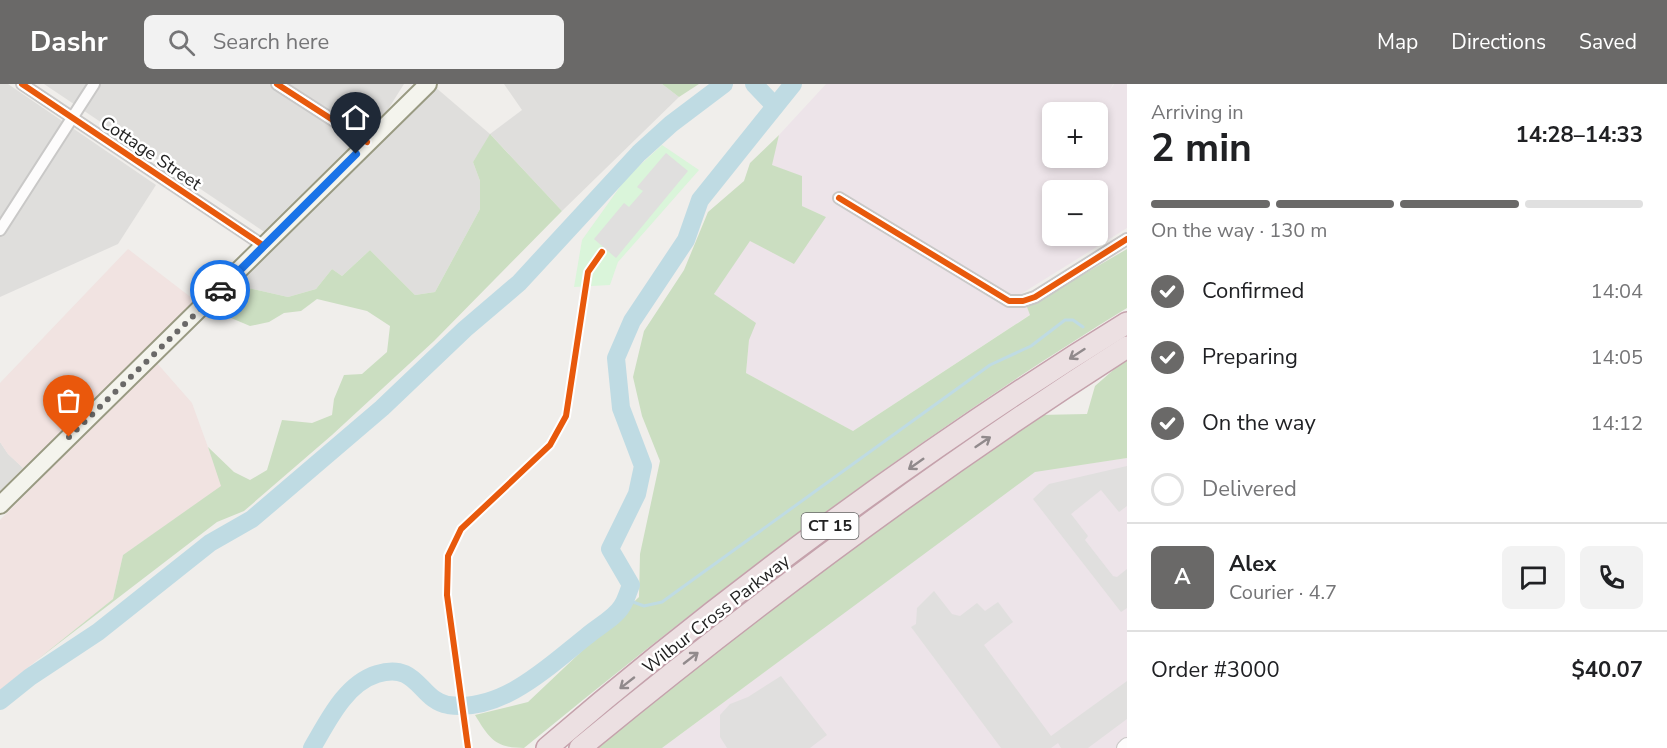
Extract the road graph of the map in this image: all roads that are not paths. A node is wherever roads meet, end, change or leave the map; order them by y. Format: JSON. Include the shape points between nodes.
{"nodes":[{"id":1,"x":22,"y":84,"type":"edge"},
{"id":2,"x":94,"y":84,"type":"edge"},
{"id":3,"x":278,"y":84,"type":"edge"},
{"id":4,"x":425,"y":85,"type":"edge"},
{"id":5,"x":71,"y":118,"type":"junction"},
{"id":6,"x":367,"y":142,"type":"junction"},
{"id":7,"x":839,"y":198,"type":"dead end"},
{"id":8,"x":0,"y":230,"type":"edge"},
{"id":9,"x":1127,"y":239,"type":"edge"},
{"id":10,"x":264,"y":246,"type":"junction"},
{"id":11,"x":1127,"y":323,"type":"edge"},
{"id":12,"x":1127,"y":347,"type":"edge"},
{"id":13,"x":0,"y":505,"type":"edge"},
{"id":14,"x":548,"y":748,"type":"edge"},
{"id":15,"x":580,"y":748,"type":"edge"}],
"edges":[{"from":1,"to":5,"type":"street","name":"Cottage Street"},
{"from":2,"to":5,"type":"street"},
{"from":3,"to":6,"type":"street"},
{"from":4,"to":6,"type":"main road"},
{"from":5,"to":8,"type":"street"},
{"from":5,"to":10,"type":"street","name":"Cottage Street"},
{"from":6,"to":10,"type":"main road"},
{"from":7,"to":9,"type":"street","via":[[1009,301],[1035,297]]},
{"from":10,"to":13,"type":"main road"},
{"from":11,"to":14,"type":"highway","name":"Wilbur Cross Parkway","number":"CT 15","one_way":true,"via":[[1026,387],[843,516]]},
{"from":15,"to":12,"type":"highway","name":"Wilbur Cross Parkway","number":"CT 15","one_way":true,"via":[[865,526],[1019,417]]}]}
